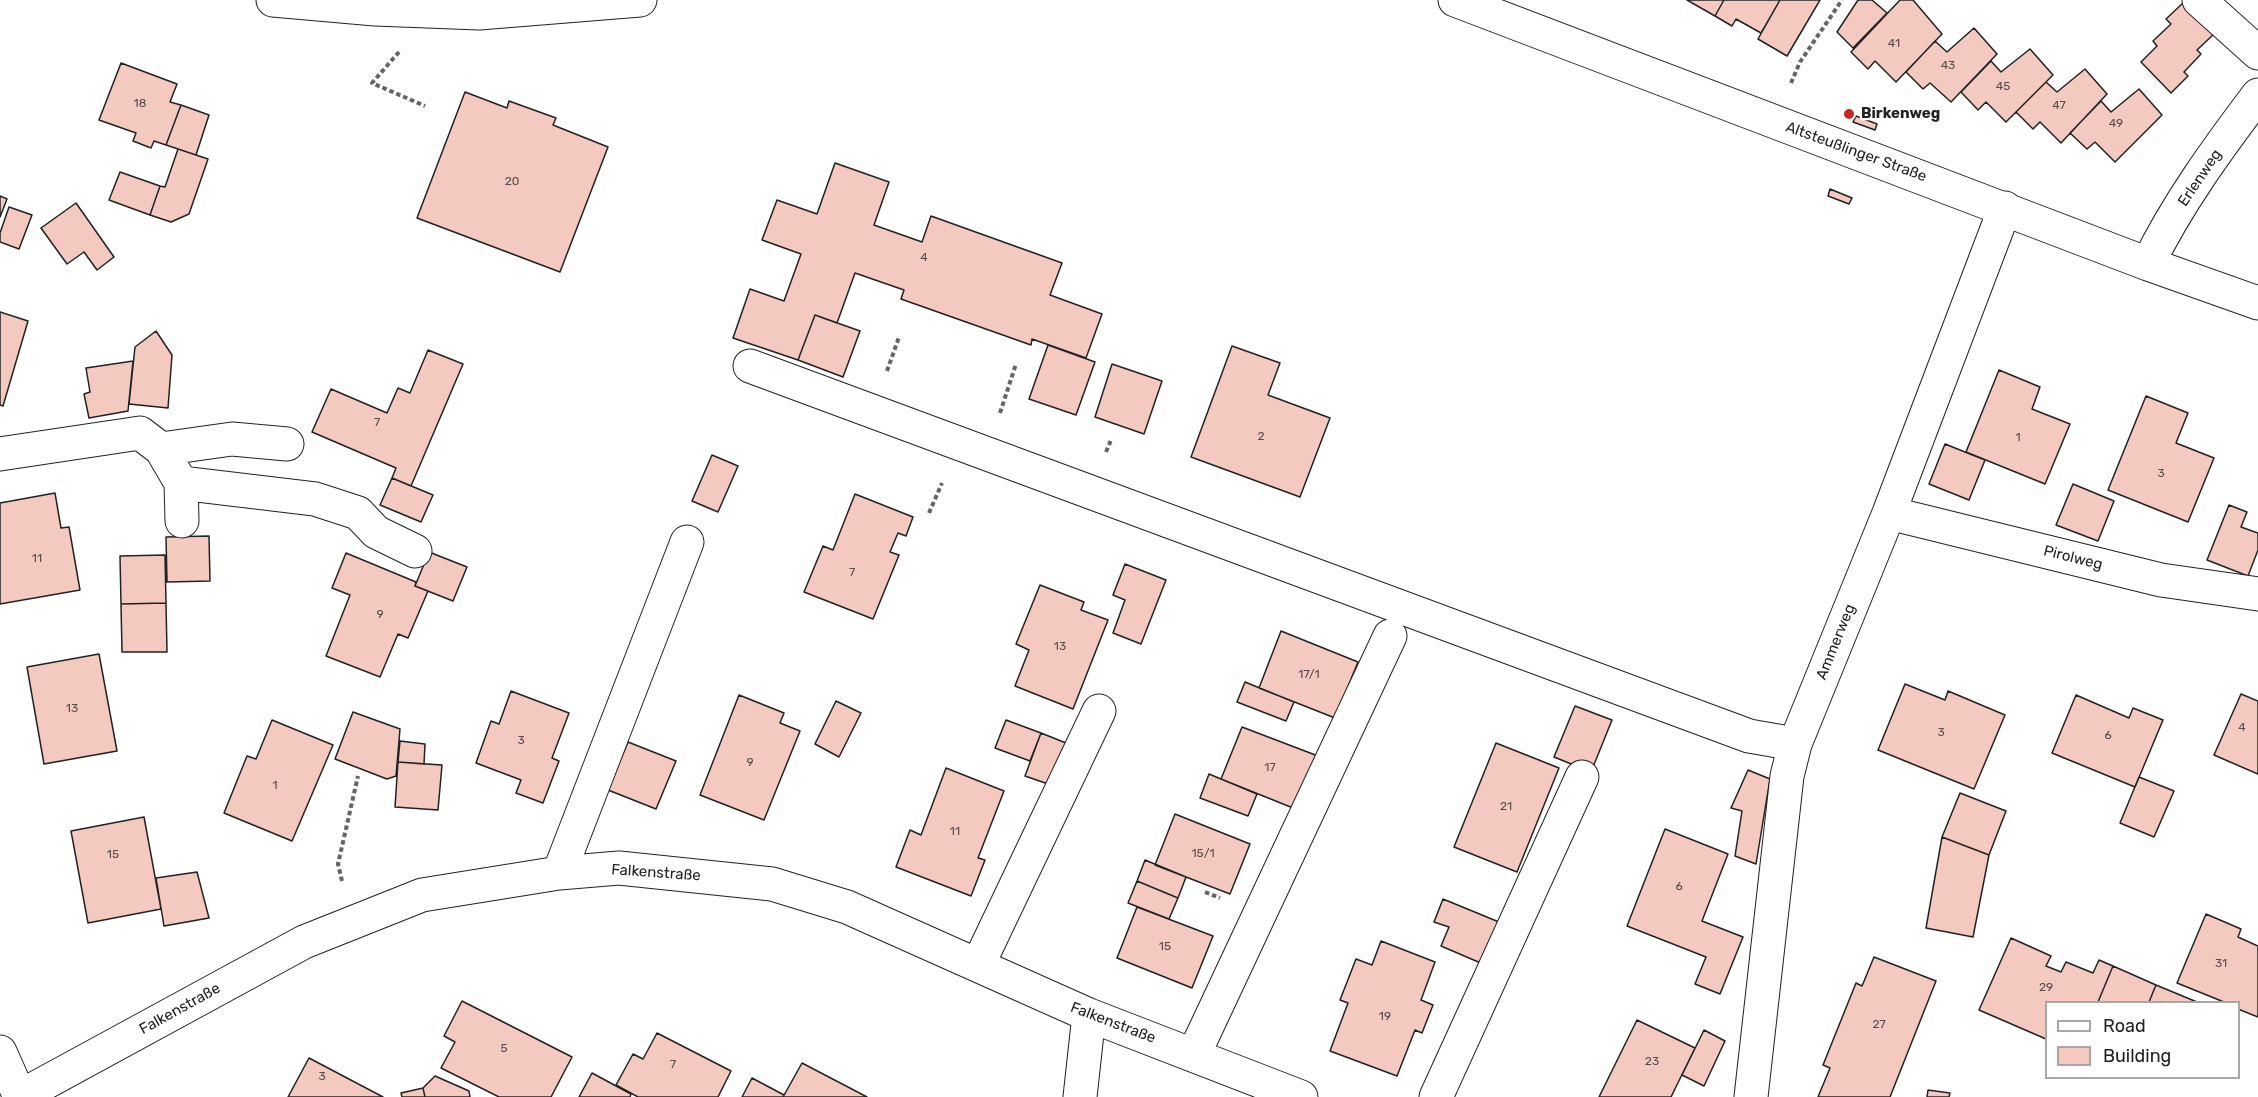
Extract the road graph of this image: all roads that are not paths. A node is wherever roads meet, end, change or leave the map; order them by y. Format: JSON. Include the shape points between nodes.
{"nodes":[{"id":1,"x":273,"y":0,"type":"edge"},
{"id":2,"x":635,"y":0,"type":"edge"},
{"id":3,"x":1455,"y":0,"type":"edge"},
{"id":4,"x":2199,"y":0,"type":"edge"},
{"id":5,"x":437,"y":6,"type":"edge"},
{"id":6,"x":2258,"y":53,"type":"edge"},
{"id":7,"x":2258,"y":95,"type":"edge"},
{"id":8,"x":2005,"y":208,"type":"junction"},
{"id":9,"x":2148,"y":264,"type":"junction"},
{"id":10,"x":2258,"y":303,"type":"edge"},
{"id":11,"x":750,"y":366,"type":"dead end"},
{"id":12,"x":287,"y":444,"type":"dead end"},
{"id":13,"x":161,"y":449,"type":"junction"},
{"id":14,"x":0,"y":454,"type":"edge"},
{"id":15,"x":181,"y":483,"type":"junction"},
{"id":16,"x":1889,"y":513,"type":"junction"},
{"id":17,"x":182,"y":521,"type":"dead end"},
{"id":18,"x":687,"y":542,"type":"dead end"},
{"id":19,"x":415,"y":551,"type":"dead end"},
{"id":20,"x":2258,"y":594,"type":"edge"},
{"id":21,"x":1390,"y":636,"type":"dead end"},
{"id":22,"x":1099,"y":711,"type":"dead end"},
{"id":23,"x":1795,"y":744,"type":"junction"},
{"id":24,"x":1582,"y":777,"type":"dead end"},
{"id":25,"x":559,"y":873,"type":"junction"},
{"id":26,"x":978,"y":964,"type":"junction"},
{"id":27,"x":1089,"y":1015,"type":"junction"},
{"id":28,"x":0,"y":1052,"type":"edge"},
{"id":29,"x":1194,"y":1054,"type":"junction"},
{"id":30,"x":20,"y":1097,"type":"edge"},
{"id":31,"x":1080,"y":1097,"type":"edge"},
{"id":32,"x":1300,"y":1097,"type":"edge"},
{"id":33,"x":1436,"y":1097,"type":"edge"},
{"id":34,"x":1751,"y":1097,"type":"edge"}],
"edges":[{"from":1,"to":5,"type":"street","via":[[375,9]]},
{"from":2,"to":5,"type":"street","via":[[479,14]]},
{"from":3,"to":8,"type":"street","name":"Altsteußlinger Straße"},
{"from":4,"to":6,"type":"street"},
{"from":7,"to":9,"type":"street","name":"Erlenweg","via":[[2163,233]]},
{"from":8,"to":9,"type":"street","name":"Altsteußlinger Straße"},
{"from":8,"to":16,"type":"street","name":"Ammerweg"},
{"from":9,"to":10,"type":"street","name":"Altsteußlinger Straße"},
{"from":11,"to":23,"type":"street","via":[[1749,736]]},
{"from":12,"to":13,"type":"street","via":[[232,439]]},
{"from":13,"to":14,"type":"street","via":[[140,433]]},
{"from":13,"to":15,"type":"street"},
{"from":15,"to":17,"type":"street"},
{"from":15,"to":19,"type":"street","via":[[315,499],[358,513],[376,532]]},
{"from":16,"to":20,"type":"street","name":"Pirolweg","via":[[2161,580]]},
{"from":16,"to":23,"type":"street","name":"Ammerweg"},
{"from":18,"to":25,"type":"street"},
{"from":21,"to":29,"type":"street"},
{"from":22,"to":26,"type":"street"},
{"from":23,"to":34,"type":"street","name":"Ammerweg","via":[[1787,776]]},
{"from":24,"to":33,"type":"street"},
{"from":25,"to":26,"type":"street","name":"Falkenstraße","via":[[619,868],[772,884],[847,907]]},
{"from":25,"to":30,"type":"street","name":"Falkenstraße","via":[[422,895],[304,942]]},
{"from":26,"to":27,"type":"street","name":"Falkenstraße"},
{"from":27,"to":29,"type":"street","name":"Falkenstraße"},
{"from":27,"to":31,"type":"street"},
{"from":28,"to":30,"type":"street"},
{"from":29,"to":32,"type":"street","name":"Falkenstraße"}]}
